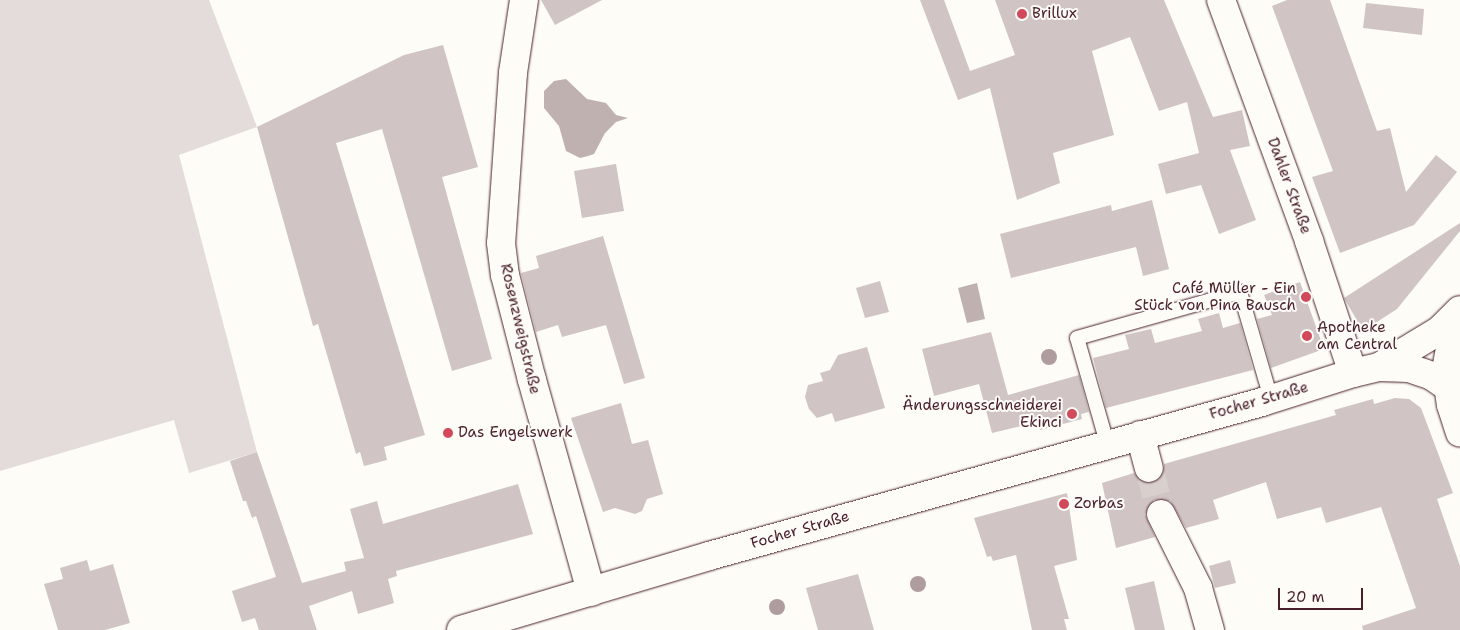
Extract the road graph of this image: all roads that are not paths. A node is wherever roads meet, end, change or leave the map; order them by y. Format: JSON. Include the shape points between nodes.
{"nodes":[{"id":1,"x":524,"y":0,"type":"edge"},
{"id":2,"x":1221,"y":0,"type":"edge"},
{"id":3,"x":1460,"y":310,"type":"edge"},
{"id":4,"x":1460,"y":315,"type":"edge"},
{"id":5,"x":1366,"y":370,"type":"junction"},
{"id":6,"x":1454,"y":392,"type":"edge"},
{"id":7,"x":1271,"y":399,"type":"junction"},
{"id":8,"x":1460,"y":433,"type":"edge"},
{"id":9,"x":1140,"y":435,"type":"junction"},
{"id":10,"x":1108,"y":444,"type":"junction"},
{"id":11,"x":1149,"y":468,"type":"tunnel mouth"},
{"id":12,"x":1161,"y":514,"type":"tunnel mouth"},
{"id":13,"x":591,"y":592,"type":"junction"},
{"id":14,"x":461,"y":630,"type":"edge"},
{"id":15,"x":1210,"y":630,"type":"edge"}],
"edges":[{"from":1,"to":13,"type":"main road","name":"Rosenzweigstraße","via":[[513,73],[501,243],[520,332]]},
{"from":2,"to":5,"type":"main road","name":"Dahler Straße","via":[[1309,241]]},
{"from":3,"to":5,"type":"main road","name":"Focher Straße","via":[[1440,330]]},
{"from":4,"to":6,"type":"main road","via":[[1449,350]]},
{"from":5,"to":6,"type":"main road","name":"Focher Straße","via":[[1409,368],[1432,376]]},
{"from":5,"to":7,"type":"main road","name":"Focher Straße"},
{"from":6,"to":8,"type":"main road"},
{"from":7,"to":9,"type":"main road","name":"Focher Straße"},
{"from":7,"to":10,"type":"lane","via":[[1240,292],[1077,338]]},
{"from":9,"to":10,"type":"main road","name":"Focher Straße"},
{"from":9,"to":11,"type":"main road"},
{"from":10,"to":13,"type":"main road","name":"Focher Straße"},
{"from":12,"to":15,"type":"main road","via":[[1198,588]]},
{"from":13,"to":14,"type":"main road","name":"Focher Straße"}]}
